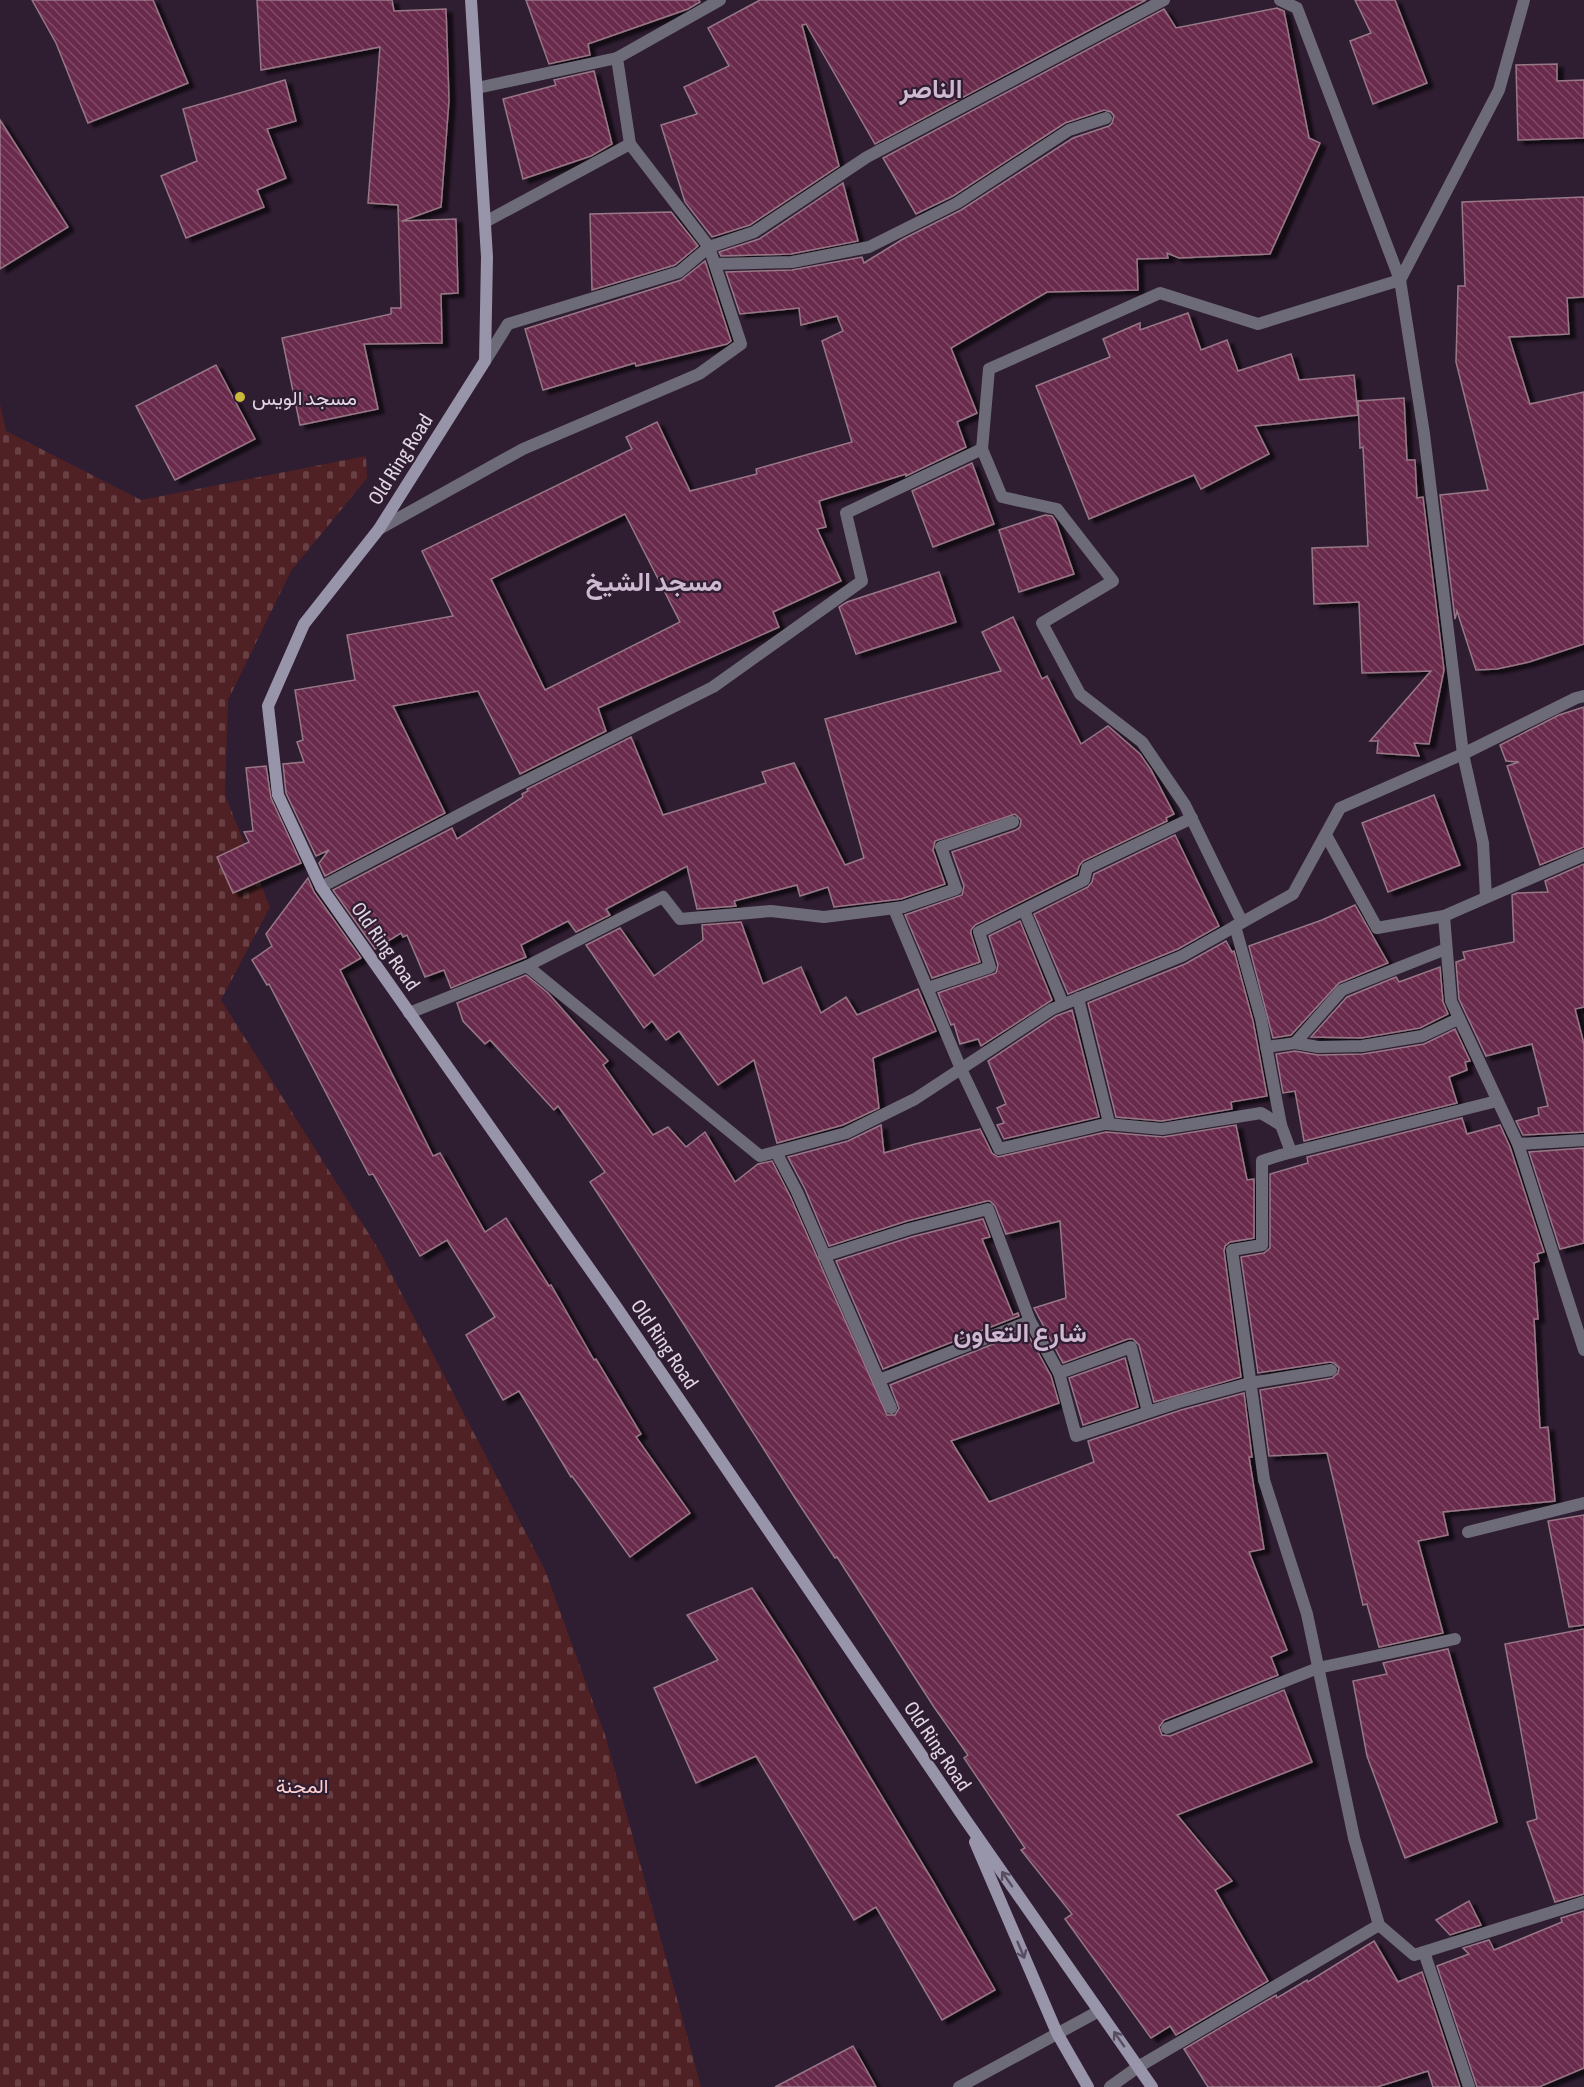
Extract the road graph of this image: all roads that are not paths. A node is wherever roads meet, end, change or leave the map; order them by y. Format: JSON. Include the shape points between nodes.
{"nodes":[{"id":1,"x":471,"y":0,"type":"edge"},
{"id":2,"x":720,"y":0,"type":"edge"},
{"id":3,"x":1164,"y":0,"type":"edge"},
{"id":4,"x":1280,"y":0,"type":"edge"},
{"id":5,"x":1524,"y":0,"type":"edge"},
{"id":6,"x":1147,"y":4,"type":"edge"},
{"id":7,"x":617,"y":58,"type":"junction"},
{"id":8,"x":477,"y":88,"type":"junction"},
{"id":9,"x":1106,"y":118,"type":"dead end"},
{"id":10,"x":630,"y":144,"type":"junction"},
{"id":11,"x":485,"y":222,"type":"junction"},
{"id":12,"x":709,"y":247,"type":"junction"},
{"id":13,"x":715,"y":264,"type":"junction"},
{"id":14,"x":1400,"y":280,"type":"junction"},
{"id":15,"x":485,"y":362,"type":"junction"},
{"id":16,"x":982,"y":449,"type":"junction"},
{"id":17,"x":379,"y":529,"type":"junction"},
{"id":18,"x":1584,"y":696,"type":"edge"},
{"id":19,"x":1463,"y":754,"type":"junction"},
{"id":20,"x":1192,"y":818,"type":"junction"},
{"id":21,"x":1013,"y":822,"type":"dead end"},
{"id":22,"x":1326,"y":835,"type":"junction"},
{"id":23,"x":1584,"y":855,"type":"edge"},
{"id":24,"x":321,"y":887,"type":"junction"},
{"id":25,"x":1486,"y":897,"type":"junction"},
{"id":26,"x":899,"y":908,"type":"junction"},
{"id":27,"x":1024,"y":910,"type":"junction"},
{"id":28,"x":1444,"y":916,"type":"junction"},
{"id":29,"x":1238,"y":924,"type":"junction"},
{"id":30,"x":1446,"y":949,"type":"junction"},
{"id":31,"x":527,"y":966,"type":"junction"},
{"id":32,"x":928,"y":988,"type":"junction"},
{"id":33,"x":1078,"y":998,"type":"junction"},
{"id":34,"x":1062,"y":1004,"type":"junction"},
{"id":35,"x":410,"y":1013,"type":"junction"},
{"id":36,"x":1458,"y":1019,"type":"junction"},
{"id":37,"x":1295,"y":1043,"type":"junction"},
{"id":38,"x":1266,"y":1047,"type":"junction"},
{"id":39,"x":961,"y":1069,"type":"junction"},
{"id":40,"x":1497,"y":1101,"type":"junction"},
{"id":41,"x":1107,"y":1124,"type":"junction"},
{"id":42,"x":1281,"y":1125,"type":"junction"},
{"id":43,"x":1584,"y":1140,"type":"edge"},
{"id":44,"x":1518,"y":1144,"type":"junction"},
{"id":45,"x":776,"y":1152,"type":"junction"},
{"id":46,"x":1286,"y":1154,"type":"junction"},
{"id":47,"x":825,"y":1256,"type":"junction"},
{"id":48,"x":1030,"y":1321,"type":"junction"},
{"id":49,"x":1581,"y":1326,"type":"edge"},
{"id":50,"x":1584,"y":1350,"type":"edge"},
{"id":51,"x":1331,"y":1370,"type":"dead end"},
{"id":52,"x":1059,"y":1373,"type":"junction"},
{"id":53,"x":879,"y":1380,"type":"junction"},
{"id":54,"x":1250,"y":1383,"type":"junction"},
{"id":55,"x":891,"y":1408,"type":"dead end"},
{"id":56,"x":1148,"y":1412,"type":"junction"},
{"id":57,"x":1584,"y":1503,"type":"edge"},
{"id":58,"x":1468,"y":1532,"type":"dead end"},
{"id":59,"x":1455,"y":1639,"type":"dead end"},
{"id":60,"x":1318,"y":1668,"type":"junction"},
{"id":61,"x":1167,"y":1728,"type":"dead end"},
{"id":62,"x":965,"y":1819,"type":"junction"},
{"id":63,"x":1584,"y":1902,"type":"edge"},
{"id":64,"x":1379,"y":1924,"type":"junction"},
{"id":65,"x":1424,"y":1952,"type":"junction"},
{"id":66,"x":1099,"y":2011,"type":"junction"},
{"id":67,"x":1057,"y":2033,"type":"junction"},
{"id":68,"x":1138,"y":2067,"type":"junction"},
{"id":69,"x":959,"y":2087,"type":"edge"},
{"id":70,"x":1088,"y":2087,"type":"edge"},
{"id":71,"x":1110,"y":2087,"type":"edge"},
{"id":72,"x":1152,"y":2087,"type":"edge"},
{"id":73,"x":1469,"y":2087,"type":"edge"}],
"edges":[{"from":1,"to":8,"type":"street"},
{"from":2,"to":7,"type":"street"},
{"from":3,"to":6,"type":"street"},
{"from":4,"to":14,"type":"street","via":[[1297,8]]},
{"from":5,"to":14,"type":"street","via":[[1499,90]]},
{"from":6,"to":12,"type":"street","via":[[867,158],[754,232]]},
{"from":7,"to":8,"type":"street"},
{"from":7,"to":10,"type":"street"},
{"from":8,"to":11,"type":"street"},
{"from":9,"to":13,"type":"street","via":[[1069,130],[957,203],[869,247],[792,261]]},
{"from":10,"to":11,"type":"street"},
{"from":10,"to":12,"type":"street"},
{"from":11,"to":15,"type":"street"},
{"from":12,"to":13,"type":"street"},
{"from":12,"to":15,"type":"street","via":[[679,272],[508,324]]},
{"from":13,"to":17,"type":"street","via":[[741,344],[699,374],[523,449]]},
{"from":14,"to":16,"type":"street","via":[[1258,324],[1160,293],[989,369]]},
{"from":14,"to":19,"type":"street","via":[[1426,445]]},
{"from":15,"to":17,"type":"street","name":"Old Ring Road"},
{"from":16,"to":20,"type":"street","via":[[1002,497],[1057,509],[1113,581],[1042,623],[1080,694],[1142,742]]},
{"from":16,"to":24,"type":"street","via":[[846,513],[862,581],[713,687]]},
{"from":17,"to":24,"type":"street","name":"Old Ring Road","via":[[304,624],[268,706],[278,795]]},
{"from":18,"to":19,"type":"street"},
{"from":19,"to":22,"type":"street","via":[[1340,808]]},
{"from":19,"to":25,"type":"street","via":[[1483,843]]},
{"from":20,"to":27,"type":"street","via":[[1087,868],[1084,880]]},
{"from":20,"to":29,"type":"street"},
{"from":21,"to":26,"type":"street","via":[[941,847],[956,889]]},
{"from":22,"to":28,"type":"street","via":[[1377,928]]},
{"from":22,"to":29,"type":"street","via":[[1293,894]]},
{"from":23,"to":25,"type":"street"},
{"from":24,"to":35,"type":"street","name":"Old Ring Road"},
{"from":25,"to":28,"type":"street"},
{"from":26,"to":31,"type":"street","via":[[824,917],[771,911],[680,919],[663,897]]},
{"from":26,"to":32,"type":"street"},
{"from":27,"to":32,"type":"street","via":[[980,932],[990,967]]},
{"from":27,"to":34,"type":"street"},
{"from":28,"to":30,"type":"street"},
{"from":29,"to":33,"type":"street","via":[[1182,956]]},
{"from":29,"to":38,"type":"street"},
{"from":30,"to":36,"type":"street","via":[[1451,1001]]},
{"from":30,"to":37,"type":"street","via":[[1342,990]]},
{"from":31,"to":35,"type":"street"},
{"from":31,"to":45,"type":"street","via":[[760,1156]]},
{"from":32,"to":39,"type":"street"},
{"from":33,"to":34,"type":"street"},
{"from":33,"to":41,"type":"street"},
{"from":34,"to":39,"type":"street"},
{"from":35,"to":62,"type":"street","name":"Old Ring Road"},
{"from":36,"to":37,"type":"street","via":[[1422,1036],[1362,1046]]},
{"from":36,"to":40,"type":"street"},
{"from":37,"to":38,"type":"street"},
{"from":38,"to":42,"type":"street"},
{"from":39,"to":41,"type":"street","via":[[999,1149]]},
{"from":39,"to":45,"type":"street","via":[[915,1099],[846,1133]]},
{"from":40,"to":44,"type":"street"},
{"from":40,"to":46,"type":"street"},
{"from":41,"to":42,"type":"street","via":[[1162,1129],[1261,1113]]},
{"from":42,"to":46,"type":"street"},
{"from":43,"to":44,"type":"street"},
{"from":44,"to":49,"type":"street"},
{"from":45,"to":47,"type":"street"},
{"from":46,"to":54,"type":"street","via":[[1262,1161],[1262,1245],[1232,1250]]},
{"from":47,"to":48,"type":"street","via":[[988,1209]]},
{"from":47,"to":53,"type":"street"},
{"from":48,"to":52,"type":"street"},
{"from":48,"to":53,"type":"street"},
{"from":49,"to":50,"type":"street"},
{"from":51,"to":54,"type":"street"},
{"from":52,"to":56,"type":"street","via":[[1076,1436]]},
{"from":52,"to":56,"type":"street","via":[[1131,1347]]},
{"from":53,"to":55,"type":"street"},
{"from":54,"to":56,"type":"street"},
{"from":54,"to":60,"type":"street","via":[[1264,1480],[1307,1614]]},
{"from":57,"to":58,"type":"street"},
{"from":59,"to":60,"type":"street"},
{"from":60,"to":61,"type":"street"},
{"from":60,"to":64,"type":"street","via":[[1353,1838]]},
{"from":66,"to":62,"type":"street","name":"Old Ring Road","one_way":true},
{"from":62,"to":67,"type":"street","name":"Old Ring Road","one_way":true},
{"from":63,"to":65,"type":"street"},
{"from":64,"to":65,"type":"street","via":[[1414,1955]]},
{"from":64,"to":68,"type":"street"},
{"from":65,"to":73,"type":"street"},
{"from":66,"to":67,"type":"street"},
{"from":68,"to":66,"type":"street","name":"Old Ring Road","one_way":true},
{"from":67,"to":69,"type":"street"},
{"from":67,"to":70,"type":"street","name":"Old Ring Road"},
{"from":68,"to":71,"type":"street"},
{"from":68,"to":72,"type":"street","name":"Old Ring Road"}]}
